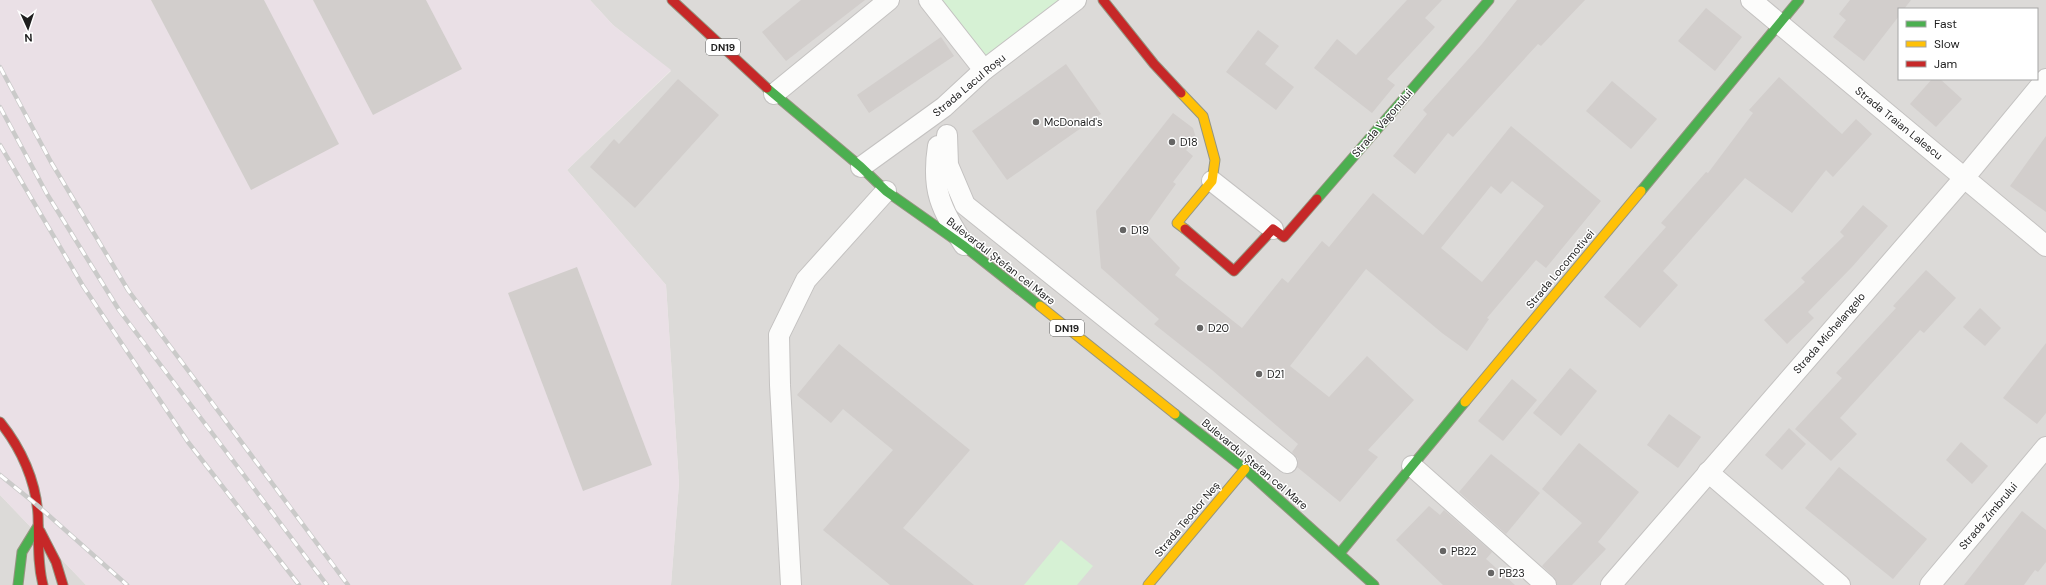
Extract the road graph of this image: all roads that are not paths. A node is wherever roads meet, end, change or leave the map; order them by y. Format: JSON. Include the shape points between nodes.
{"nodes":[{"id":1,"x":672,"y":0,"type":"edge"},
{"id":2,"x":889,"y":0,"type":"edge"},
{"id":3,"x":929,"y":0,"type":"edge"},
{"id":4,"x":1076,"y":0,"type":"edge"},
{"id":5,"x":1103,"y":0,"type":"edge"},
{"id":6,"x":1489,"y":0,"type":"edge"},
{"id":7,"x":1752,"y":0,"type":"edge"},
{"id":8,"x":1799,"y":0,"type":"edge"},
{"id":9,"x":1778,"y":24,"type":"junction"},
{"id":10,"x":984,"y":70,"type":"junction"},
{"id":11,"x":2046,"y":79,"type":"edge"},
{"id":12,"x":774,"y":94,"type":"junction"},
{"id":13,"x":944,"y":107,"type":"junction"},
{"id":14,"x":947,"y":135,"type":"dead end"},
{"id":15,"x":861,"y":167,"type":"junction"},
{"id":16,"x":1965,"y":177,"type":"junction"},
{"id":17,"x":1212,"y":181,"type":"junction"},
{"id":18,"x":886,"y":191,"type":"junction"},
{"id":19,"x":1273,"y":229,"type":"junction"},
{"id":20,"x":964,"y":246,"type":"junction"},
{"id":21,"x":2046,"y":246,"type":"edge"},
{"id":22,"x":0,"y":422,"type":"edge"},
{"id":23,"x":2046,"y":447,"type":"edge"},
{"id":24,"x":1287,"y":463,"type":"dead end"},
{"id":25,"x":1412,"y":466,"type":"junction"},
{"id":26,"x":1245,"y":469,"type":"junction"},
{"id":27,"x":1708,"y":472,"type":"junction"},
{"id":28,"x":38,"y":526,"type":"junction"},
{"id":29,"x":1340,"y":553,"type":"junction"},
{"id":30,"x":18,"y":585,"type":"edge"},
{"id":31,"x":43,"y":585,"type":"edge"},
{"id":32,"x":63,"y":585,"type":"edge"},
{"id":33,"x":791,"y":585,"type":"edge"},
{"id":34,"x":1148,"y":585,"type":"edge"},
{"id":35,"x":1374,"y":585,"type":"edge"},
{"id":36,"x":1546,"y":585,"type":"edge"},
{"id":37,"x":1610,"y":585,"type":"edge"},
{"id":38,"x":1840,"y":585,"type":"edge"},
{"id":39,"x":1930,"y":585,"type":"edge"}],
"edges":[{"from":1,"to":12,"type":"street","name":"Bulevardul Ștefan cel Mare","number":"DN19"},
{"from":2,"to":12,"type":"street"},
{"from":3,"to":10,"type":"street"},
{"from":4,"to":10,"type":"street","name":"Strada Lacul Roșu"},
{"from":5,"to":17,"type":"street","via":[[1154,64],[1203,116],[1215,160]]},
{"from":6,"to":19,"type":"street","name":"Strada Vagonului","via":[[1284,237]]},
{"from":7,"to":9,"type":"street","name":"Strada Traian Lalescu"},
{"from":8,"to":9,"type":"street","name":"Strada Locomotivei"},
{"from":9,"to":16,"type":"street","name":"Strada Traian Lalescu"},
{"from":9,"to":25,"type":"street","name":"Strada Locomotivei"},
{"from":10,"to":13,"type":"street","name":"Strada Lacul Roșu"},
{"from":11,"to":16,"type":"street","name":"Strada Michelangelo"},
{"from":12,"to":15,"type":"street","name":"Bulevardul Ștefan cel Mare","number":"DN19"},
{"from":13,"to":15,"type":"street","name":"Strada Lacul Roșu"},
{"from":13,"to":20,"type":"street","via":[[937,153],[938,198],[946,218]]},
{"from":14,"to":24,"type":"street","via":[[948,165],[965,205]]},
{"from":15,"to":18,"type":"street","name":"Bulevardul Ștefan cel Mare","number":"DN19"},
{"from":16,"to":21,"type":"street","name":"Strada Traian Lalescu"},
{"from":16,"to":27,"type":"street","name":"Strada Michelangelo"},
{"from":17,"to":19,"type":"street","name":"Strada Vagonului"},
{"from":17,"to":19,"type":"street","via":[[1177,223],[1234,271]]},
{"from":18,"to":20,"type":"street","name":"Bulevardul Ștefan cel Mare","number":"DN19"},
{"from":18,"to":33,"type":"street","via":[[806,280],[779,335]]},
{"from":20,"to":26,"type":"street","name":"Bulevardul Ștefan cel Mare","number":"DN19"},
{"from":22,"to":28,"type":"street","via":[[12,437],[28,474],[37,505]]},
{"from":23,"to":39,"type":"street","name":"Strada Zimbrului"},
{"from":25,"to":29,"type":"street","name":"Strada Locomotivei"},
{"from":25,"to":36,"type":"street"},
{"from":26,"to":29,"type":"street","name":"Bulevardul Ștefan cel Mare","number":"DN19"},
{"from":26,"to":34,"type":"street","name":"Strada Teodor Neș"},
{"from":27,"to":37,"type":"street","name":"Strada Michelangelo"},
{"from":27,"to":38,"type":"street"},
{"from":28,"to":30,"type":"street","via":[[22,552]]},
{"from":28,"to":31,"type":"street","via":[[38,570]]},
{"from":28,"to":32,"type":"street","via":[[56,562]]},
{"from":29,"to":35,"type":"street","name":"Bulevardul Ștefan cel Mare","number":"DN19"}]}
